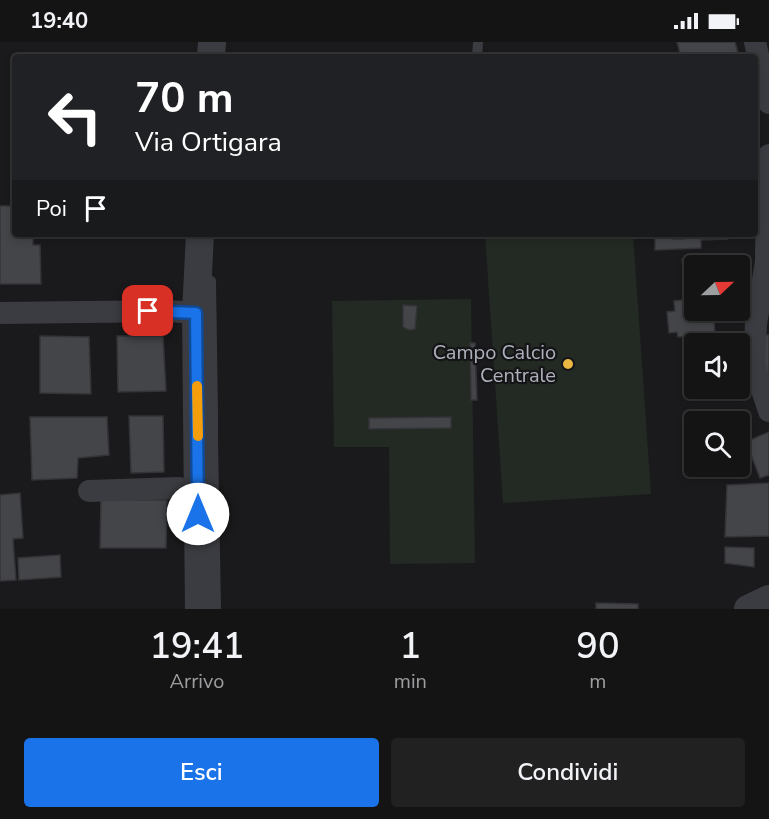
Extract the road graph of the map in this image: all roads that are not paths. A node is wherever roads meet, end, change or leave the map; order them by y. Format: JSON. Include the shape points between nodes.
{"nodes":[{"id":1,"x":756,"y":42,"type":"edge"},
{"id":2,"x":769,"y":103,"type":"edge"},
{"id":3,"x":769,"y":154,"type":"edge"},
{"id":4,"x":204,"y":239,"type":"edge"},
{"id":5,"x":211,"y":273,"type":"dead end"},
{"id":6,"x":0,"y":313,"type":"edge"},
{"id":7,"x":196,"y":313,"type":"junction"},
{"id":8,"x":769,"y":411,"type":"edge"},
{"id":9,"x":205,"y":423,"type":"junction"},
{"id":10,"x":198,"y":490,"type":"junction"},
{"id":11,"x":89,"y":491,"type":"dead end"},
{"id":12,"x":199,"y":609,"type":"edge"},
{"id":13,"x":216,"y":609,"type":"edge"}],
"edges":[{"from":1,"to":2,"type":"street"},
{"from":3,"to":8,"type":"street","via":[[766,261],[754,365]]},
{"from":4,"to":7,"type":"street"},
{"from":5,"to":9,"type":"lane"},
{"from":6,"to":7,"type":"street"},
{"from":7,"to":9,"type":"street"},
{"from":9,"to":10,"type":"street"},
{"from":9,"to":13,"type":"lane"},
{"from":10,"to":11,"type":"street"},
{"from":10,"to":12,"type":"street"}]}
